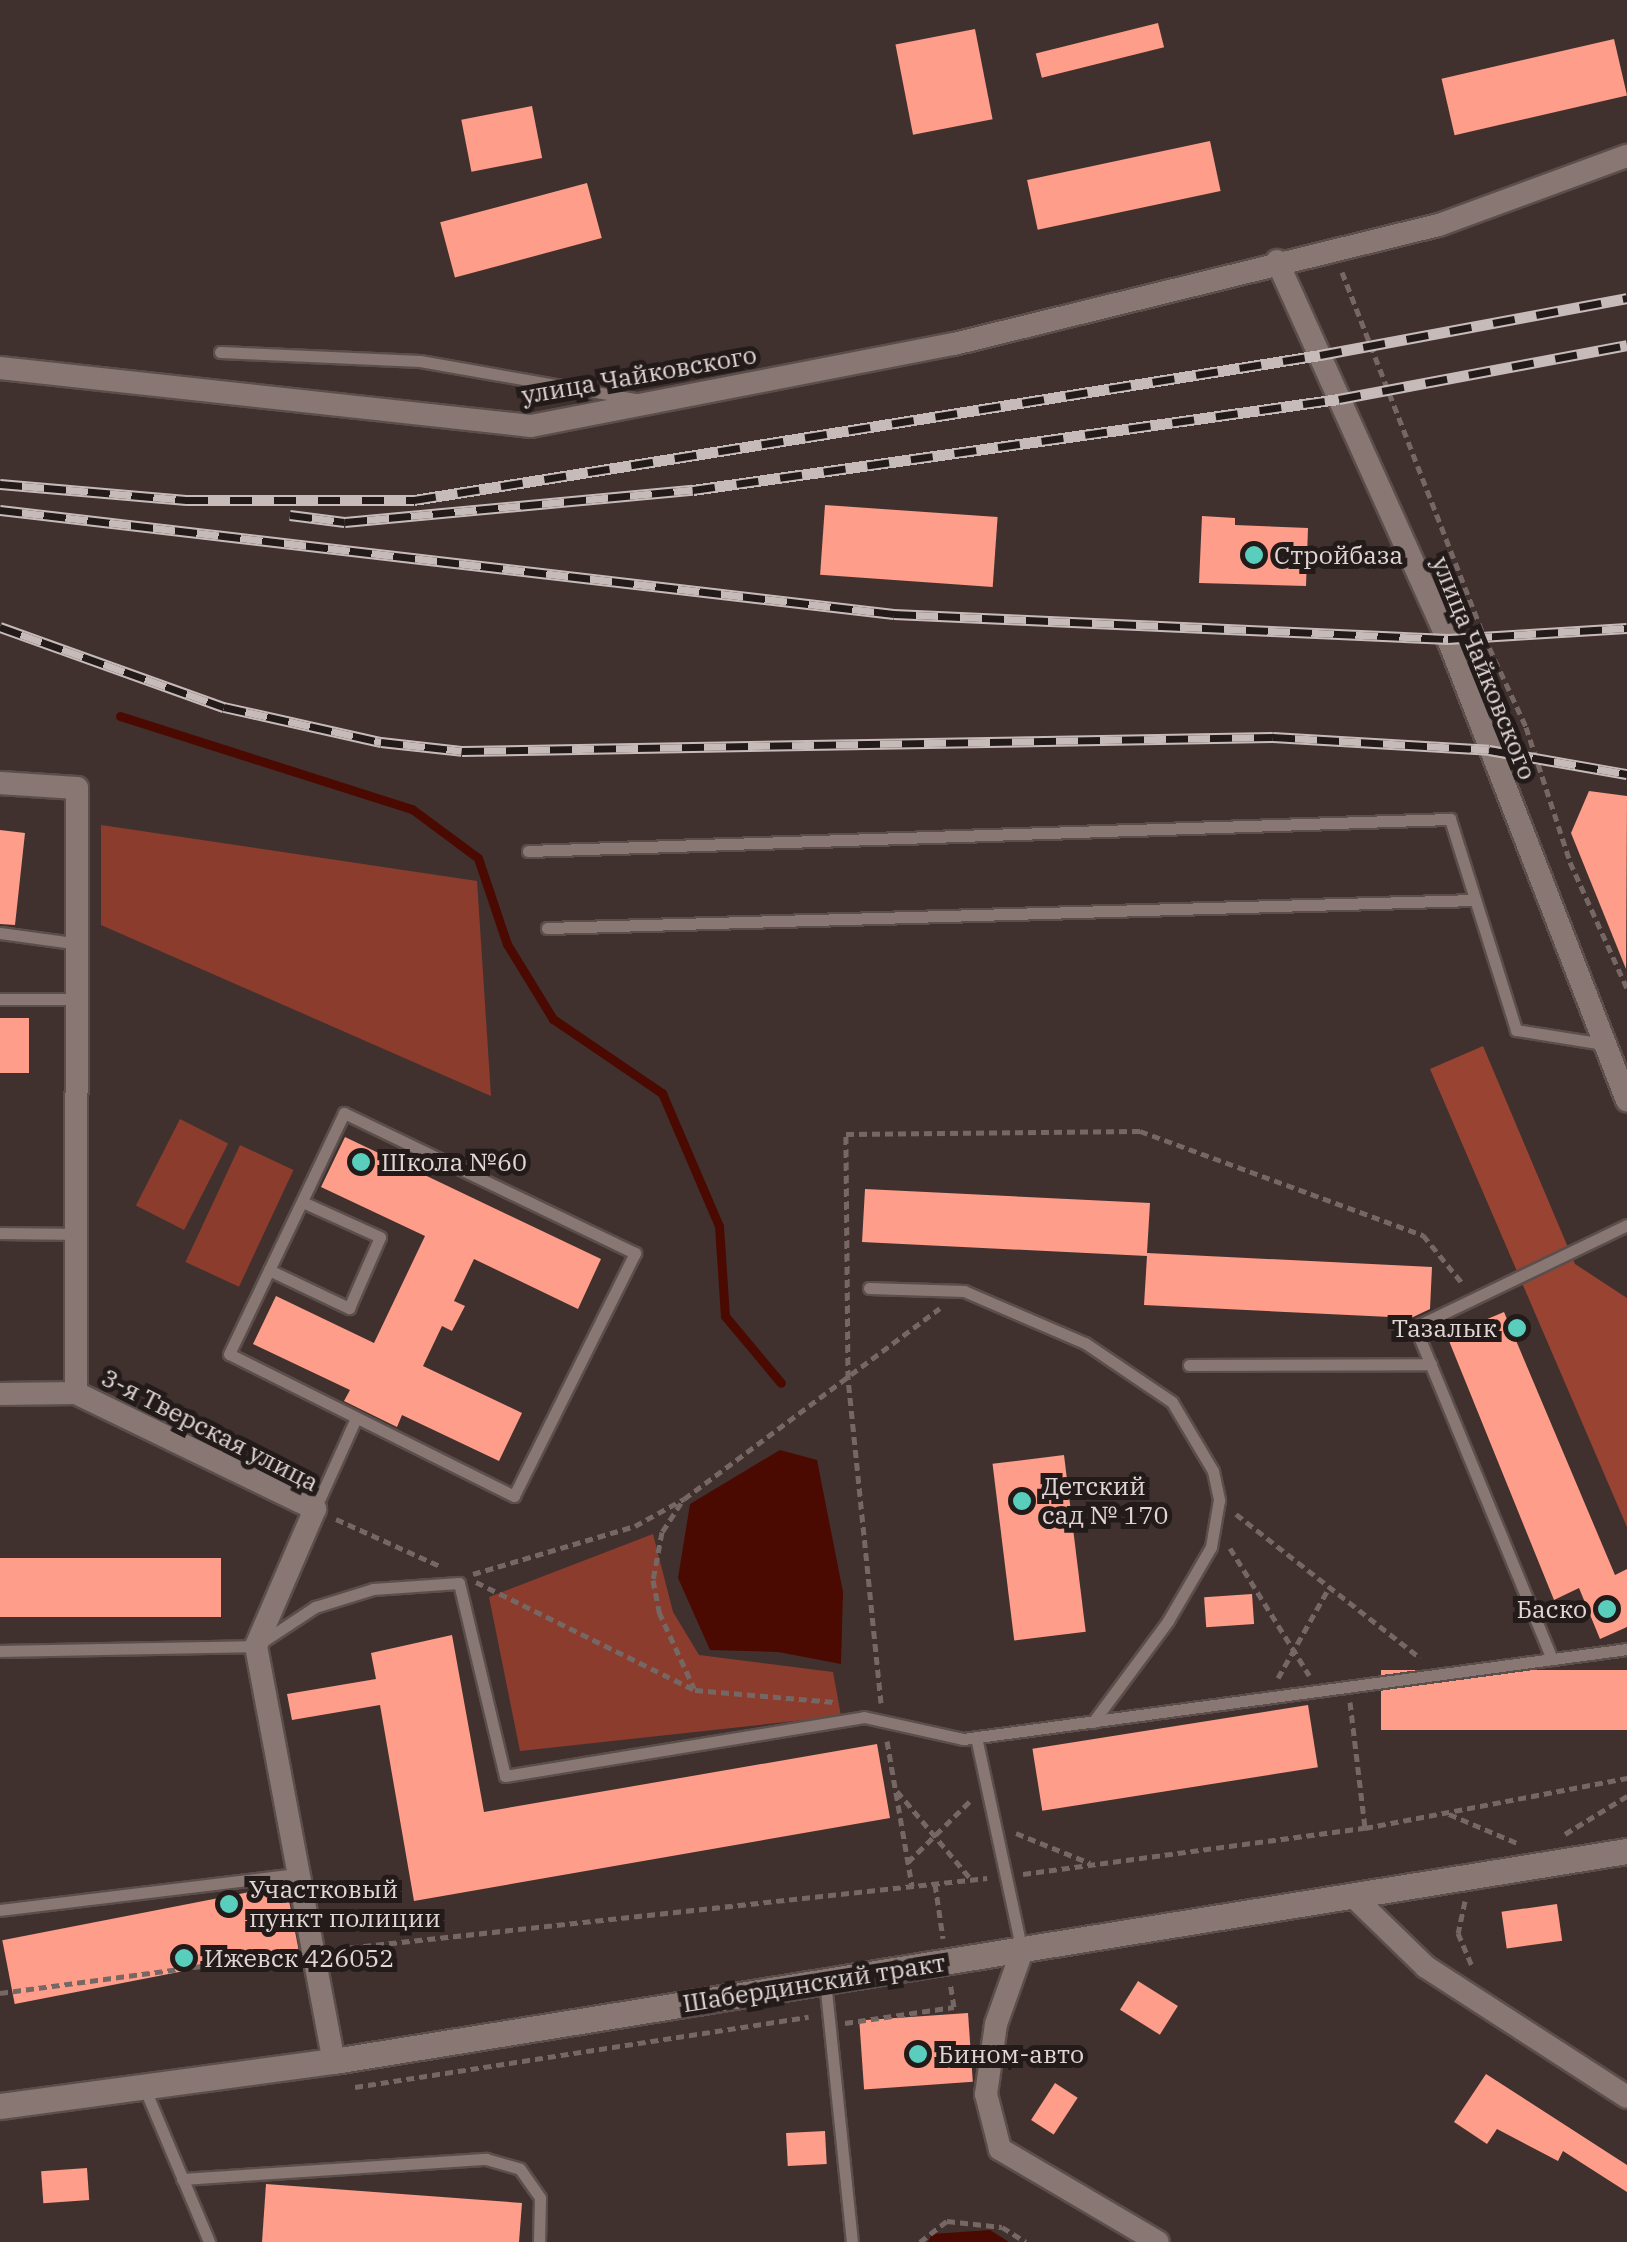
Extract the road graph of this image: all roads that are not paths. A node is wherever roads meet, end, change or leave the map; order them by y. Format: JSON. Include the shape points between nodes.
{"nodes":[{"id":1,"x":1627,"y":156,"type":"edge"},
{"id":2,"x":1277,"y":262,"type":"junction"},
{"id":3,"x":220,"y":352,"type":"dead end"},
{"id":4,"x":0,"y":368,"type":"edge"},
{"id":5,"x":654,"y":402,"type":"junction"},
{"id":6,"x":0,"y":784,"type":"edge"},
{"id":7,"x":528,"y":850,"type":"dead end"},
{"id":8,"x":1475,"y":900,"type":"junction"},
{"id":9,"x":547,"y":928,"type":"dead end"},
{"id":10,"x":0,"y":933,"type":"edge"},
{"id":11,"x":80,"y":944,"type":"junction"},
{"id":12,"x":0,"y":999,"type":"edge"},
{"id":13,"x":79,"y":999,"type":"junction"},
{"id":14,"x":1603,"y":1044,"type":"junction"},
{"id":15,"x":1627,"y":1100,"type":"edge"},
{"id":16,"x":303,"y":1202,"type":"junction"},
{"id":17,"x":1627,"y":1225,"type":"edge"},
{"id":18,"x":0,"y":1233,"type":"edge"},
{"id":19,"x":77,"y":1234,"type":"junction"},
{"id":20,"x":269,"y":1270,"type":"junction"},
{"id":21,"x":870,"y":1288,"type":"dead end"},
{"id":22,"x":1430,"y":1364,"type":"junction"},
{"id":23,"x":1188,"y":1365,"type":"dead end"},
{"id":24,"x":76,"y":1393,"type":"junction"},
{"id":25,"x":0,"y":1394,"type":"edge"},
{"id":26,"x":356,"y":1418,"type":"junction"},
{"id":27,"x":315,"y":1509,"type":"junction"},
{"id":28,"x":256,"y":1646,"type":"junction"},
{"id":29,"x":1627,"y":1650,"type":"edge"},
{"id":30,"x":0,"y":1651,"type":"edge"},
{"id":31,"x":1552,"y":1659,"type":"junction"},
{"id":32,"x":1094,"y":1722,"type":"junction"},
{"id":33,"x":976,"y":1736,"type":"junction"},
{"id":34,"x":1627,"y":1850,"type":"edge"},
{"id":35,"x":298,"y":1874,"type":"junction"},
{"id":36,"x":1354,"y":1897,"type":"junction"},
{"id":37,"x":0,"y":1910,"type":"edge"},
{"id":38,"x":1022,"y":1951,"type":"junction"},
{"id":39,"x":826,"y":1981,"type":"junction"},
{"id":40,"x":334,"y":2062,"type":"junction"},
{"id":41,"x":144,"y":2087,"type":"junction"},
{"id":42,"x":1627,"y":2097,"type":"edge"},
{"id":43,"x":0,"y":2106,"type":"edge"},
{"id":44,"x":182,"y":2179,"type":"junction"},
{"id":45,"x":209,"y":2242,"type":"edge"},
{"id":46,"x":539,"y":2242,"type":"edge"},
{"id":47,"x":852,"y":2242,"type":"edge"},
{"id":48,"x":1158,"y":2242,"type":"edge"}],
"edges":[{"from":1,"to":2,"type":"street","name":"улица Чайковского","via":[[1439,225]]},
{"from":2,"to":5,"type":"street","name":"улица Чайковского","via":[[954,344]]},
{"from":2,"to":14,"type":"street","name":"улица Чайковского","via":[[1448,639]]},
{"from":3,"to":5,"type":"lane","via":[[420,361]]},
{"from":4,"to":5,"type":"street","name":"улица Чайковского","via":[[531,426]]},
{"from":6,"to":11,"type":"street","name":"3-я Тверская улица","via":[[77,788]]},
{"from":7,"to":8,"type":"lane","via":[[1450,819]]},
{"from":8,"to":9,"type":"lane"},
{"from":8,"to":14,"type":"lane","via":[[1516,1030]]},
{"from":10,"to":11,"type":"lane"},
{"from":11,"to":13,"type":"street","name":"3-я Тверская улица"},
{"from":12,"to":13,"type":"lane"},
{"from":13,"to":19,"type":"street","name":"3-я Тверская улица"},
{"from":14,"to":15,"type":"street","name":"улица Чайковского"},
{"from":16,"to":20,"type":"lane"},
{"from":16,"to":20,"type":"lane","via":[[380,1237],[349,1308]]},
{"from":16,"to":26,"type":"lane","via":[[344,1114],[635,1253],[514,1496]]},
{"from":17,"to":22,"type":"lane","via":[[1416,1327]]},
{"from":18,"to":19,"type":"lane"},
{"from":19,"to":24,"type":"street","name":"3-я Тверская улица"},
{"from":20,"to":26,"type":"lane","via":[[229,1354]]},
{"from":21,"to":32,"type":"lane","via":[[964,1291],[1086,1342],[1172,1402],[1213,1471],[1218,1500],[1211,1548],[1168,1621]]},
{"from":22,"to":23,"type":"lane"},
{"from":22,"to":31,"type":"lane"},
{"from":24,"to":25,"type":"street"},
{"from":24,"to":27,"type":"street","name":"3-я Тверская улица"},
{"from":26,"to":27,"type":"lane"},
{"from":27,"to":28,"type":"street","name":"3-я Тверская улица"},
{"from":28,"to":30,"type":"lane"},
{"from":28,"to":33,"type":"lane","via":[[329,1602],[373,1589],[462,1580],[506,1776],[864,1717]]},
{"from":28,"to":35,"type":"street"},
{"from":29,"to":31,"type":"lane"},
{"from":31,"to":32,"type":"lane","via":[[1348,1682]]},
{"from":32,"to":33,"type":"lane"},
{"from":33,"to":38,"type":"lane"},
{"from":34,"to":36,"type":"main road","name":"Шабердинский тракт","via":[[1538,1857]]},
{"from":35,"to":37,"type":"lane"},
{"from":35,"to":40,"type":"street"},
{"from":36,"to":38,"type":"main road","name":"Шабердинский тракт"},
{"from":36,"to":42,"type":"street","via":[[1426,1967]]},
{"from":38,"to":39,"type":"main road","name":"Шабердинский тракт"},
{"from":38,"to":48,"type":"street","via":[[996,2024],[986,2094],[1000,2149]]},
{"from":39,"to":40,"type":"main road","name":"Шабердинский тракт"},
{"from":39,"to":47,"type":"lane","via":[[841,2185]]},
{"from":40,"to":41,"type":"main road","name":"Шабердинский тракт"},
{"from":41,"to":43,"type":"main road","name":"Шабердинский тракт"},
{"from":41,"to":44,"type":"lane"},
{"from":44,"to":45,"type":"lane"},
{"from":44,"to":46,"type":"lane","via":[[486,2159],[520,2169],[540,2198]]}]}
